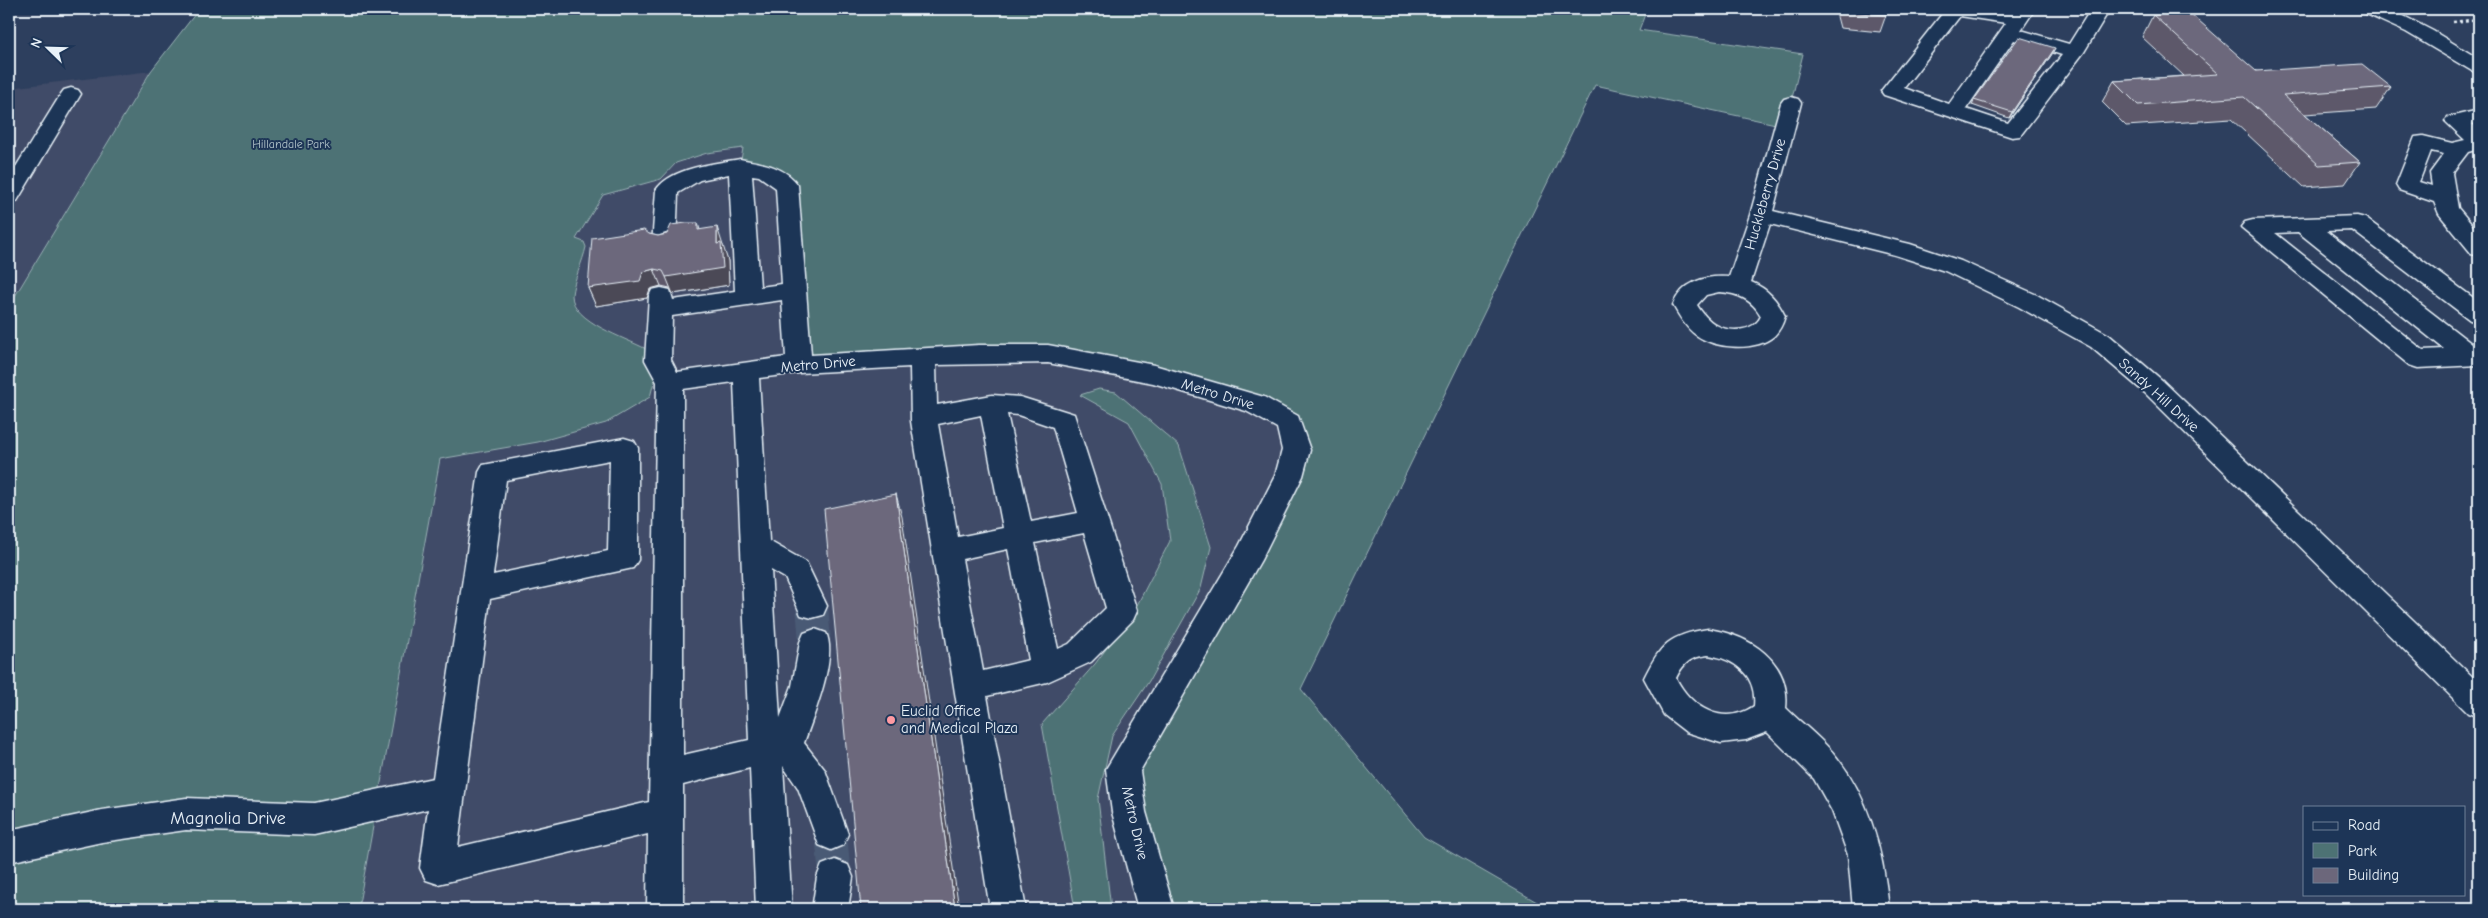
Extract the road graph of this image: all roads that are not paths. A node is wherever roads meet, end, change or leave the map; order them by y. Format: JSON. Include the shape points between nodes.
{"nodes":[{"id":1,"x":2100,"y":9,"type":"edge"},
{"id":2,"x":2370,"y":9,"type":"edge"},
{"id":3,"x":2018,"y":20,"type":"edge"},
{"id":4,"x":2074,"y":52,"type":"junction"},
{"id":5,"x":2479,"y":67,"type":"edge"},
{"id":6,"x":71,"y":94,"type":"dead end"},
{"id":7,"x":1791,"y":103,"type":"dead end"},
{"id":8,"x":1954,"y":112,"type":"junction"},
{"id":9,"x":2479,"y":116,"type":"edge"},
{"id":10,"x":2479,"y":142,"type":"edge"},
{"id":11,"x":2458,"y":151,"type":"junction"},
{"id":12,"x":740,"y":177,"type":"junction"},
{"id":13,"x":9,"y":196,"type":"edge"},
{"id":14,"x":2445,"y":198,"type":"junction"},
{"id":15,"x":1761,"y":215,"type":"junction"},
{"id":16,"x":2303,"y":226,"type":"junction"},
{"id":17,"x":671,"y":235,"type":"edge"},
{"id":18,"x":2479,"y":248,"type":"edge"},
{"id":19,"x":1738,"y":285,"type":"dead end"},
{"id":20,"x":795,"y":290,"type":"junction"},
{"id":21,"x":748,"y":297,"type":"junction"},
{"id":22,"x":2479,"y":314,"type":"edge"},
{"id":23,"x":2474,"y":356,"type":"edge"},
{"id":24,"x":923,"y":357,"type":"junction"},
{"id":25,"x":799,"y":364,"type":"junction"},
{"id":26,"x":746,"y":371,"type":"junction"},
{"id":27,"x":670,"y":382,"type":"junction"},
{"id":28,"x":992,"y":404,"type":"junction"},
{"id":29,"x":924,"y":416,"type":"junction"},
{"id":30,"x":1095,"y":520,"type":"junction"},
{"id":31,"x":1020,"y":536,"type":"junction"},
{"id":32,"x":755,"y":547,"type":"junction"},
{"id":33,"x":946,"y":551,"type":"junction"},
{"id":34,"x":476,"y":590,"type":"junction"},
{"id":35,"x":812,"y":606,"type":"tunnel mouth"},
{"id":36,"x":815,"y":642,"type":"tunnel mouth"},
{"id":37,"x":1047,"y":669,"type":"junction"},
{"id":38,"x":970,"y":687,"type":"junction"},
{"id":39,"x":2479,"y":703,"type":"edge"},
{"id":40,"x":1769,"y":713,"type":"dead end"},
{"id":41,"x":776,"y":748,"type":"junction"},
{"id":42,"x":666,"y":774,"type":"junction"},
{"id":43,"x":448,"y":790,"type":"junction"},
{"id":44,"x":666,"y":814,"type":"junction"},
{"id":45,"x":831,"y":834,"type":"tunnel mouth"},
{"id":46,"x":9,"y":846,"type":"edge"},
{"id":47,"x":666,"y":909,"type":"edge"},
{"id":48,"x":774,"y":909,"type":"edge"},
{"id":49,"x":1008,"y":909,"type":"edge"},
{"id":50,"x":1156,"y":909,"type":"edge"},
{"id":51,"x":1871,"y":909,"type":"edge"}],
"edges":[{"from":1,"to":4,"type":"street"},
{"from":2,"to":5,"type":"street","via":[[2430,37]]},
{"from":3,"to":4,"type":"street"},
{"from":3,"to":8,"type":"street"},
{"from":3,"to":8,"type":"street","via":[[1955,10],[1892,91]]},
{"from":4,"to":8,"type":"street","via":[[2012,131]]},
{"from":6,"to":13,"type":"street"},
{"from":7,"to":15,"type":"street","name":"Huckleberry Drive"},
{"from":9,"to":10,"type":"street","via":[[2456,121]]},
{"from":10,"to":11,"type":"street"},
{"from":11,"to":14,"type":"street","via":[[2440,173]]},
{"from":11,"to":14,"type":"street","via":[[2423,142],[2407,185]]},
{"from":12,"to":17,"type":"street","via":[[694,174],[667,190]]},
{"from":12,"to":20,"type":"street","via":[[766,171],[787,186]]},
{"from":12,"to":21,"type":"street","via":[[733,233]]},
{"from":14,"to":18,"type":"street","via":[[2447,209]]},
{"from":15,"to":19,"type":"street","name":"Huckleberry Drive"},
{"from":15,"to":39,"type":"street","name":"Sandy Hill Drive","via":[[1902,249],[1953,266],[2028,300],[2100,341],[2154,388]]},
{"from":16,"to":22,"type":"street","via":[[2357,224]]},
{"from":16,"to":23,"type":"street"},
{"from":16,"to":23,"type":"street","via":[[2253,228],[2418,359]]},
{"from":20,"to":21,"type":"street"},
{"from":20,"to":25,"type":"street"},
{"from":21,"to":27,"type":"street","via":[[660,303],[658,360]]},
{"from":24,"to":25,"type":"street","name":"Metro Drive"},
{"from":24,"to":29,"type":"street"},
{"from":24,"to":50,"type":"street","name":"Metro Drive","via":[[1048,354],[1154,374],[1255,404],[1289,423],[1296,450],[1289,476],[1251,552],[1123,769],[1130,812]]},
{"from":25,"to":26,"type":"street","name":"Metro Drive"},
{"from":26,"to":27,"type":"street","name":"Metro Drive"},
{"from":26,"to":32,"type":"street"},
{"from":27,"to":42,"type":"street"},
{"from":28,"to":29,"type":"street"},
{"from":28,"to":30,"type":"street","via":[[1020,406],[1065,421]]},
{"from":28,"to":31,"type":"street"},
{"from":29,"to":33,"type":"street"},
{"from":30,"to":31,"type":"street"},
{"from":30,"to":37,"type":"street","via":[[1122,611],[1080,654]]},
{"from":31,"to":33,"type":"street"},
{"from":31,"to":37,"type":"street"},
{"from":32,"to":35,"type":"street","via":[[796,570]]},
{"from":32,"to":41,"type":"street"},
{"from":33,"to":38,"type":"street"},
{"from":34,"to":34,"type":"street","via":[[493,472],[624,448],[623,560]]},
{"from":34,"to":43,"type":"street"},
{"from":36,"to":41,"type":"street","via":[[808,686]]},
{"from":37,"to":38,"type":"street"},
{"from":38,"to":49,"type":"street"},
{"from":40,"to":51,"type":"street","via":[[1826,769],[1847,805],[1865,855]]},
{"from":41,"to":42,"type":"street"},
{"from":41,"to":45,"type":"street","via":[[813,781]]},
{"from":41,"to":48,"type":"street"},
{"from":42,"to":44,"type":"street"},
{"from":43,"to":44,"type":"street","via":[[438,868]]},
{"from":43,"to":46,"type":"street","name":"Magnolia Drive","via":[[314,819],[186,814],[102,826]]},
{"from":44,"to":47,"type":"street"}]}
